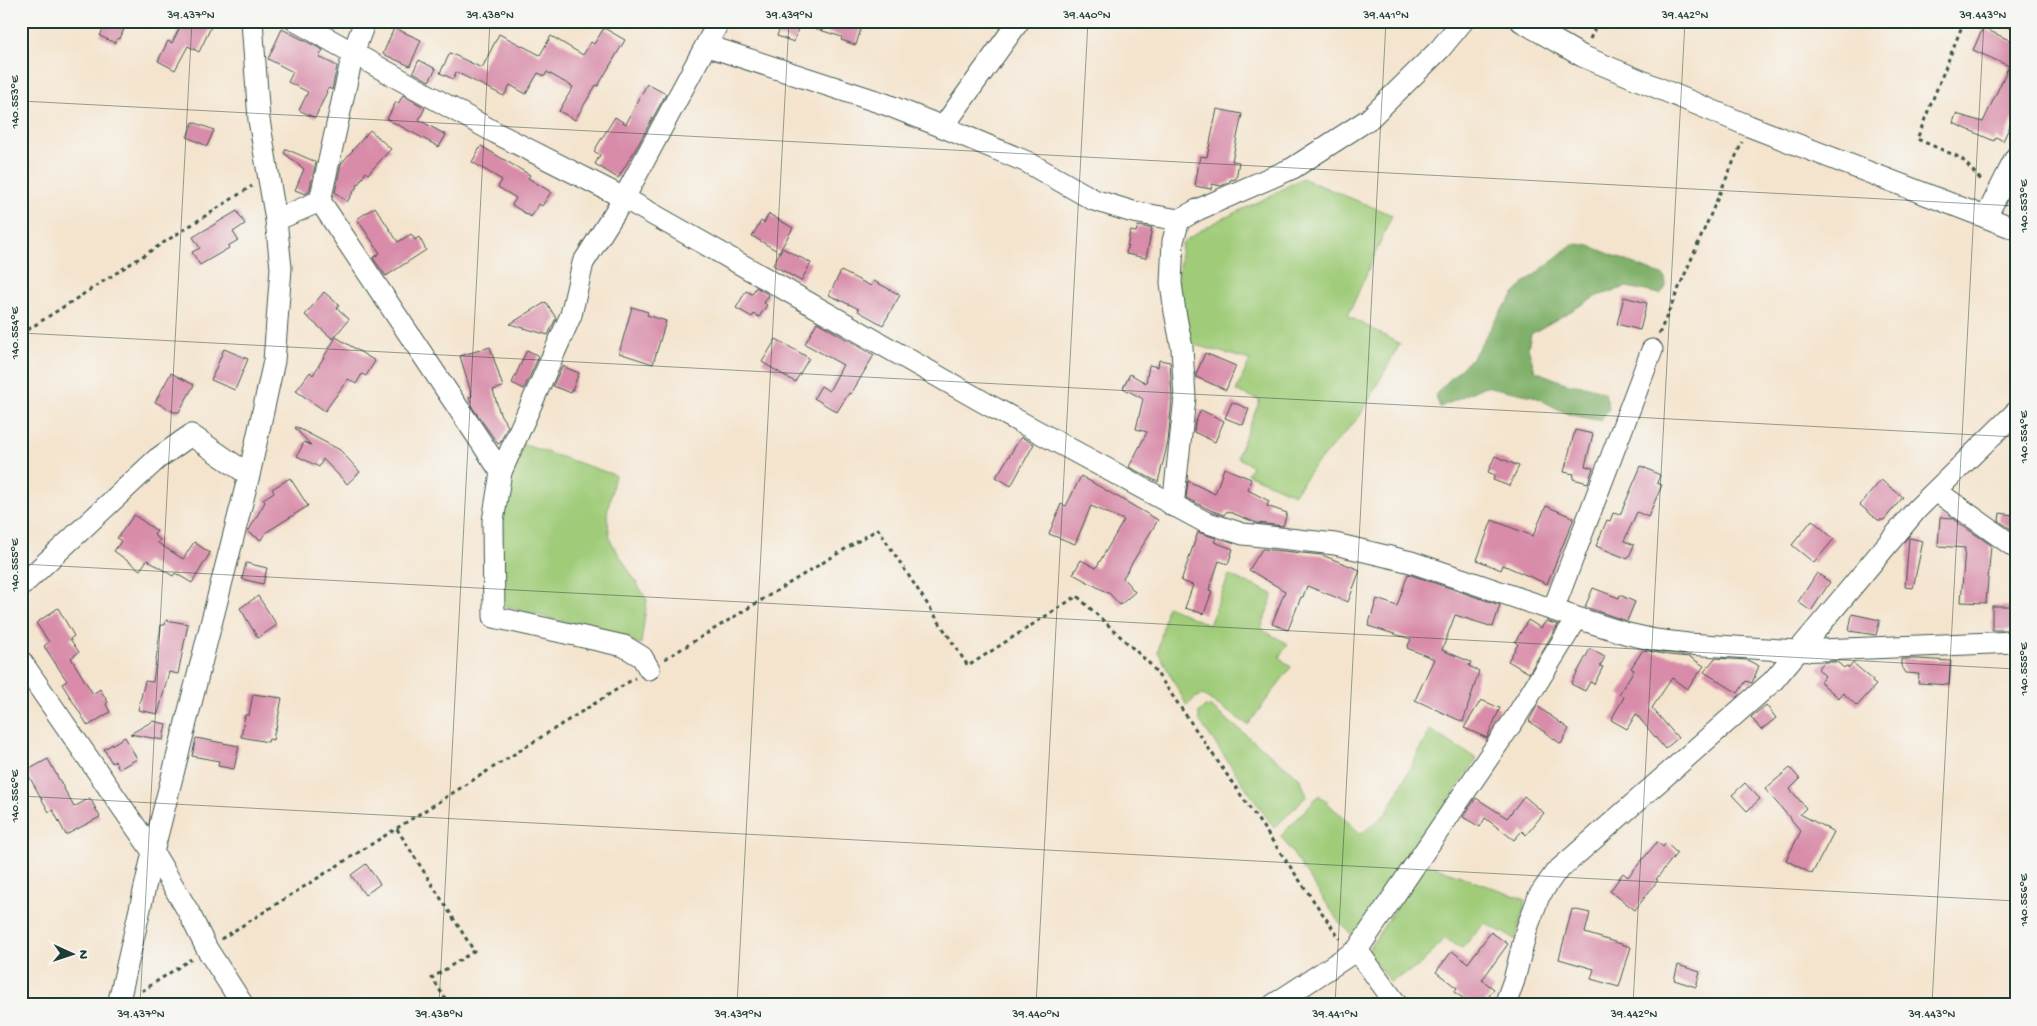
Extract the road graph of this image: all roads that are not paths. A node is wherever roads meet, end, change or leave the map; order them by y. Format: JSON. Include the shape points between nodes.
{"nodes":[{"id":1,"x":252,"y":21,"type":"edge"},
{"id":2,"x":296,"y":21,"type":"edge"},
{"id":3,"x":365,"y":21,"type":"edge"},
{"id":4,"x":719,"y":21,"type":"edge"},
{"id":5,"x":1019,"y":21,"type":"edge"},
{"id":6,"x":1463,"y":21,"type":"edge"},
{"id":7,"x":1521,"y":21,"type":"edge"},
{"id":8,"x":708,"y":46,"type":"junction"},
{"id":9,"x":353,"y":53,"type":"junction"},
{"id":10,"x":943,"y":127,"type":"junction"},
{"id":11,"x":2016,"y":156,"type":"edge"},
{"id":12,"x":624,"y":198,"type":"junction"},
{"id":13,"x":320,"y":201,"type":"junction"},
{"id":14,"x":1986,"y":218,"type":"junction"},
{"id":15,"x":276,"y":220,"type":"junction"},
{"id":16,"x":1179,"y":220,"type":"junction"},
{"id":17,"x":2016,"y":229,"type":"edge"},
{"id":18,"x":1652,"y":350,"type":"road end"},
{"id":19,"x":2016,"y":412,"type":"edge"},
{"id":20,"x":500,"y":472,"type":"junction"},
{"id":21,"x":249,"y":475,"type":"junction"},
{"id":22,"x":1936,"y":491,"type":"junction"},
{"id":23,"x":1173,"y":506,"type":"junction"},
{"id":24,"x":2016,"y":548,"type":"edge"},
{"id":25,"x":21,"y":586,"type":"edge"},
{"id":26,"x":1553,"y":610,"type":"junction"},
{"id":27,"x":1577,"y":618,"type":"junction"},
{"id":28,"x":2016,"y":642,"type":"edge"},
{"id":29,"x":1797,"y":651,"type":"junction"},
{"id":30,"x":21,"y":661,"type":"edge"},
{"id":31,"x":649,"y":669,"type":"road end"},
{"id":32,"x":153,"y":852,"type":"junction"},
{"id":33,"x":1357,"y":950,"type":"junction"},
{"id":34,"x":118,"y":1005,"type":"edge"},
{"id":35,"x":243,"y":1005,"type":"edge"},
{"id":36,"x":1273,"y":1005,"type":"edge"},
{"id":37,"x":1397,"y":1005,"type":"edge"},
{"id":38,"x":1505,"y":1005,"type":"edge"}],
"edges":[{"from":1,"to":15,"type":"street","via":[[259,120]]},
{"from":2,"to":9,"type":"street"},
{"from":3,"to":9,"type":"street"},
{"from":4,"to":8,"type":"street"},
{"from":5,"to":10,"type":"street"},
{"from":6,"to":16,"type":"street","via":[[1440,50],[1369,119],[1293,168]]},
{"from":7,"to":14,"type":"street","via":[[1582,56],[1749,126]]},
{"from":8,"to":10,"type":"street","via":[[885,104]]},
{"from":8,"to":12,"type":"street"},
{"from":9,"to":12,"type":"street","via":[[496,133]]},
{"from":9,"to":13,"type":"street"},
{"from":10,"to":16,"type":"street","via":[[1027,162],[1094,200],[1133,212]]},
{"from":11,"to":14,"type":"street"},
{"from":12,"to":20,"type":"street","via":[[583,264],[570,315]]},
{"from":12,"to":23,"type":"street"},
{"from":13,"to":15,"type":"street"},
{"from":13,"to":20,"type":"street"},
{"from":14,"to":17,"type":"street"},
{"from":15,"to":21,"type":"street","via":[[281,268],[274,361]]},
{"from":16,"to":23,"type":"street","via":[[1173,241],[1171,283],[1182,348],[1185,398]]},
{"from":18,"to":26,"type":"street"},
{"from":19,"to":22,"type":"street"},
{"from":20,"to":31,"type":"street","via":[[493,521],[494,618],[624,646],[642,657]]},
{"from":21,"to":25,"type":"street","via":[[191,435],[158,459]]},
{"from":21,"to":32,"type":"street"},
{"from":22,"to":24,"type":"street"},
{"from":22,"to":29,"type":"street","via":[[1917,509]]},
{"from":23,"to":26,"type":"street","via":[[1205,522],[1243,534],[1335,544],[1410,562]]},
{"from":26,"to":27,"type":"street"},
{"from":27,"to":29,"type":"street","via":[[1655,640]]},
{"from":27,"to":33,"type":"street","via":[[1516,717]]},
{"from":28,"to":29,"type":"street"},
{"from":29,"to":38,"type":"street","via":[[1773,681],[1556,873],[1539,896]]},
{"from":30,"to":32,"type":"street"},
{"from":32,"to":34,"type":"street"},
{"from":32,"to":35,"type":"street","via":[[207,949]]},
{"from":33,"to":36,"type":"street"},
{"from":33,"to":37,"type":"street"}]}
